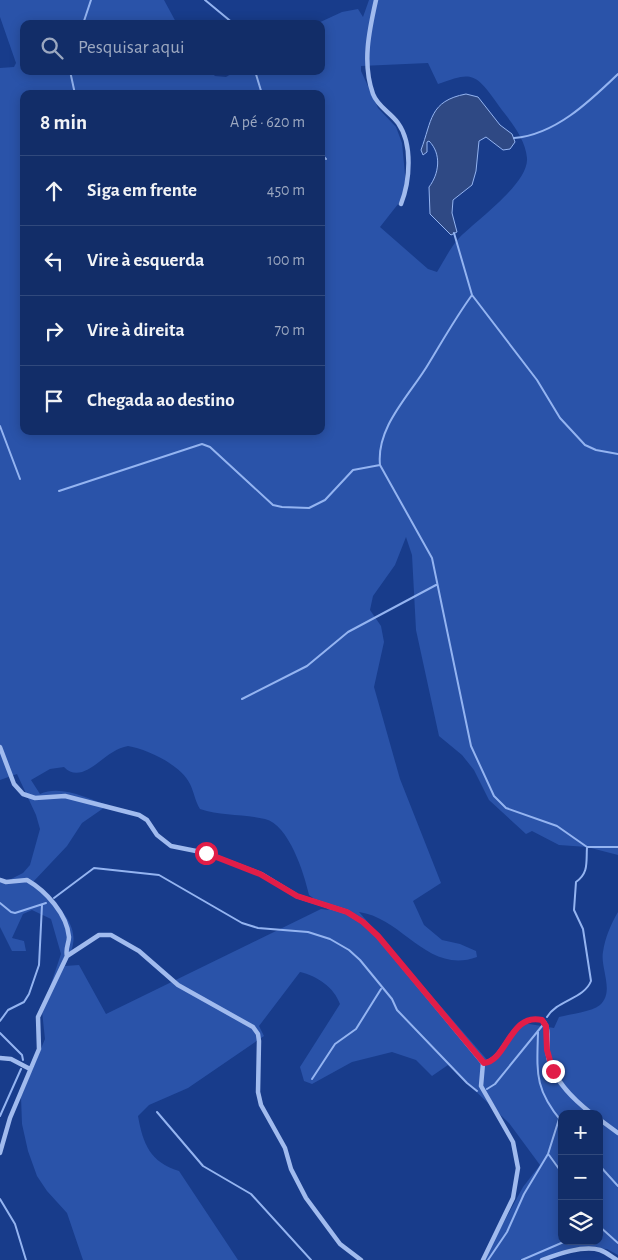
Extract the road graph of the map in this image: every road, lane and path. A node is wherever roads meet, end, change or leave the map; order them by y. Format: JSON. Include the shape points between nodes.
{"nodes":[{"id":1,"x":376,"y":0,"type":"edge"},
{"id":2,"x":401,"y":204,"type":"dead end"},
{"id":3,"x":0,"y":747,"type":"edge"},
{"id":4,"x":0,"y":880,"type":"edge"},
{"id":5,"x":67,"y":956,"type":"junction"},
{"id":6,"x":0,"y":1058,"type":"edge"},
{"id":7,"x":484,"y":1063,"type":"junction"},
{"id":8,"x":30,"y":1069,"type":"junction"},
{"id":9,"x":588,"y":1110,"type":"edge"},
{"id":10,"x":603,"y":1122,"type":"edge"},
{"id":11,"x":618,"y":1133,"type":"edge"},
{"id":12,"x":0,"y":1153,"type":"edge"},
{"id":13,"x":361,"y":1260,"type":"edge"},
{"id":14,"x":483,"y":1260,"type":"edge"},
{"id":15,"x":542,"y":1260,"type":"edge"},
{"id":16,"x":617,"y":1260,"type":"edge"}],
"edges":[{"from":1,"to":2,"type":"street","via":[[367,43],[369,73],[377,103],[399,125],[405,140],[408,181]]},
{"from":3,"to":7,"type":"street","via":[[14,784],[23,794],[35,798],[65,796],[139,815],[171,846],[206,853],[260,874],[297,896],[347,912],[363,922]]},
{"from":4,"to":5,"type":"street","via":[[27,880],[42,892],[65,921],[69,939]]},
{"from":5,"to":8,"type":"street","via":[[38,1017],[39,1049]]},
{"from":5,"to":13,"type":"street","via":[[99,935],[111,935],[138,951],[178,985],[253,1027],[259,1041],[258,1092],[261,1104],[285,1148],[291,1169],[306,1198],[340,1244]]},
{"from":6,"to":8,"type":"street","via":[[11,1059]]},
{"from":7,"to":9,"type":"street","via":[[494,1058],[524,1022],[542,1020],[547,1030],[549,1060],[558,1081]]},
{"from":7,"to":14,"type":"street","via":[[480,1076],[483,1093],[514,1142],[518,1168],[510,1205]]},
{"from":8,"to":12,"type":"street"},
{"from":10,"to":11,"type":"street"},
{"from":15,"to":16,"type":"street","via":[[594,1249],[602,1250]]}]}
